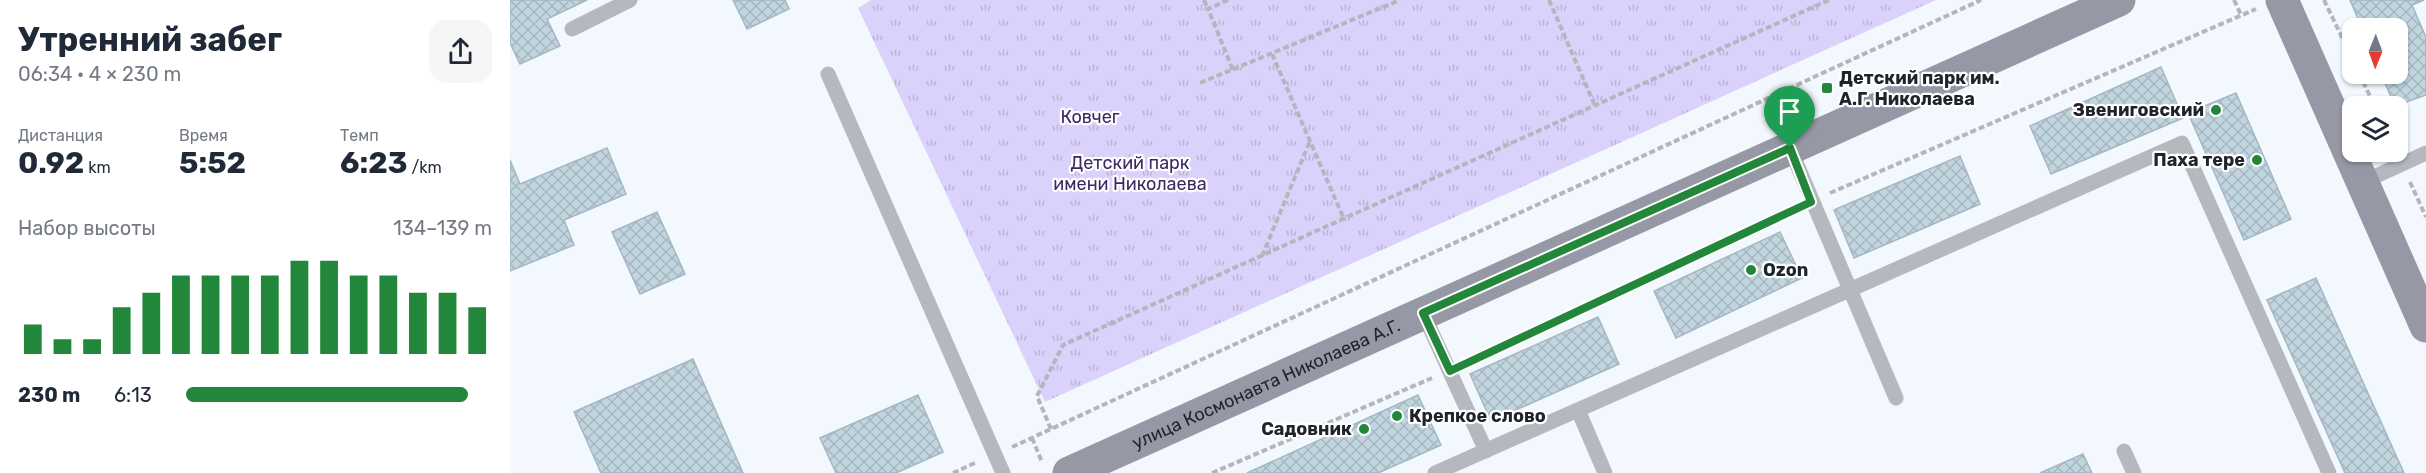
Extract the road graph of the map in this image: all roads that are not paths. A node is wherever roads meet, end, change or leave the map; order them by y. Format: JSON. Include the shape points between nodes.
{"nodes":[{"id":1,"x":630,"y":0,"type":"edge"},
{"id":2,"x":2119,"y":0,"type":"edge"},
{"id":3,"x":2282,"y":0,"type":"edge"},
{"id":4,"x":572,"y":29,"type":"dead end"},
{"id":5,"x":828,"y":74,"type":"dead end"},
{"id":6,"x":1790,"y":148,"type":"junction"},
{"id":7,"x":2426,"y":153,"type":"edge"},
{"id":8,"x":2363,"y":182,"type":"junction"},
{"id":9,"x":1851,"y":290,"type":"junction"},
{"id":10,"x":1423,"y":313,"type":"junction"},
{"id":11,"x":2426,"y":326,"type":"edge"},
{"id":12,"x":1896,"y":398,"type":"dead end"},
{"id":13,"x":1578,"y":410,"type":"junction"},
{"id":14,"x":1486,"y":451,"type":"junction"},
{"id":15,"x":2124,"y":451,"type":"dead end"},
{"id":16,"x":1056,"y":469,"type":"edge"},
{"id":17,"x":1003,"y":473,"type":"edge"},
{"id":18,"x":1435,"y":473,"type":"edge"},
{"id":19,"x":1605,"y":473,"type":"edge"},
{"id":20,"x":2134,"y":473,"type":"edge"},
{"id":21,"x":2329,"y":473,"type":"edge"}],
"edges":[{"from":1,"to":4,"type":"lane"},
{"from":2,"to":6,"type":"street","name":"улица Космонавта Николаева А.Г."},
{"from":3,"to":8,"type":"street"},
{"from":5,"to":17,"type":"lane"},
{"from":6,"to":9,"type":"lane"},
{"from":6,"to":10,"type":"street","name":"улица Космонавта Николаева А.Г."},
{"from":7,"to":8,"type":"lane"},
{"from":8,"to":11,"type":"street"},
{"from":9,"to":12,"type":"lane"},
{"from":9,"to":13,"type":"lane"},
{"from":9,"to":21,"type":"lane","via":[[2182,143]]},
{"from":10,"to":14,"type":"lane"},
{"from":10,"to":16,"type":"street","name":"улица Космонавта Николаева А.Г."},
{"from":13,"to":14,"type":"lane"},
{"from":13,"to":19,"type":"lane"},
{"from":14,"to":18,"type":"lane"},
{"from":15,"to":20,"type":"lane"}]}
